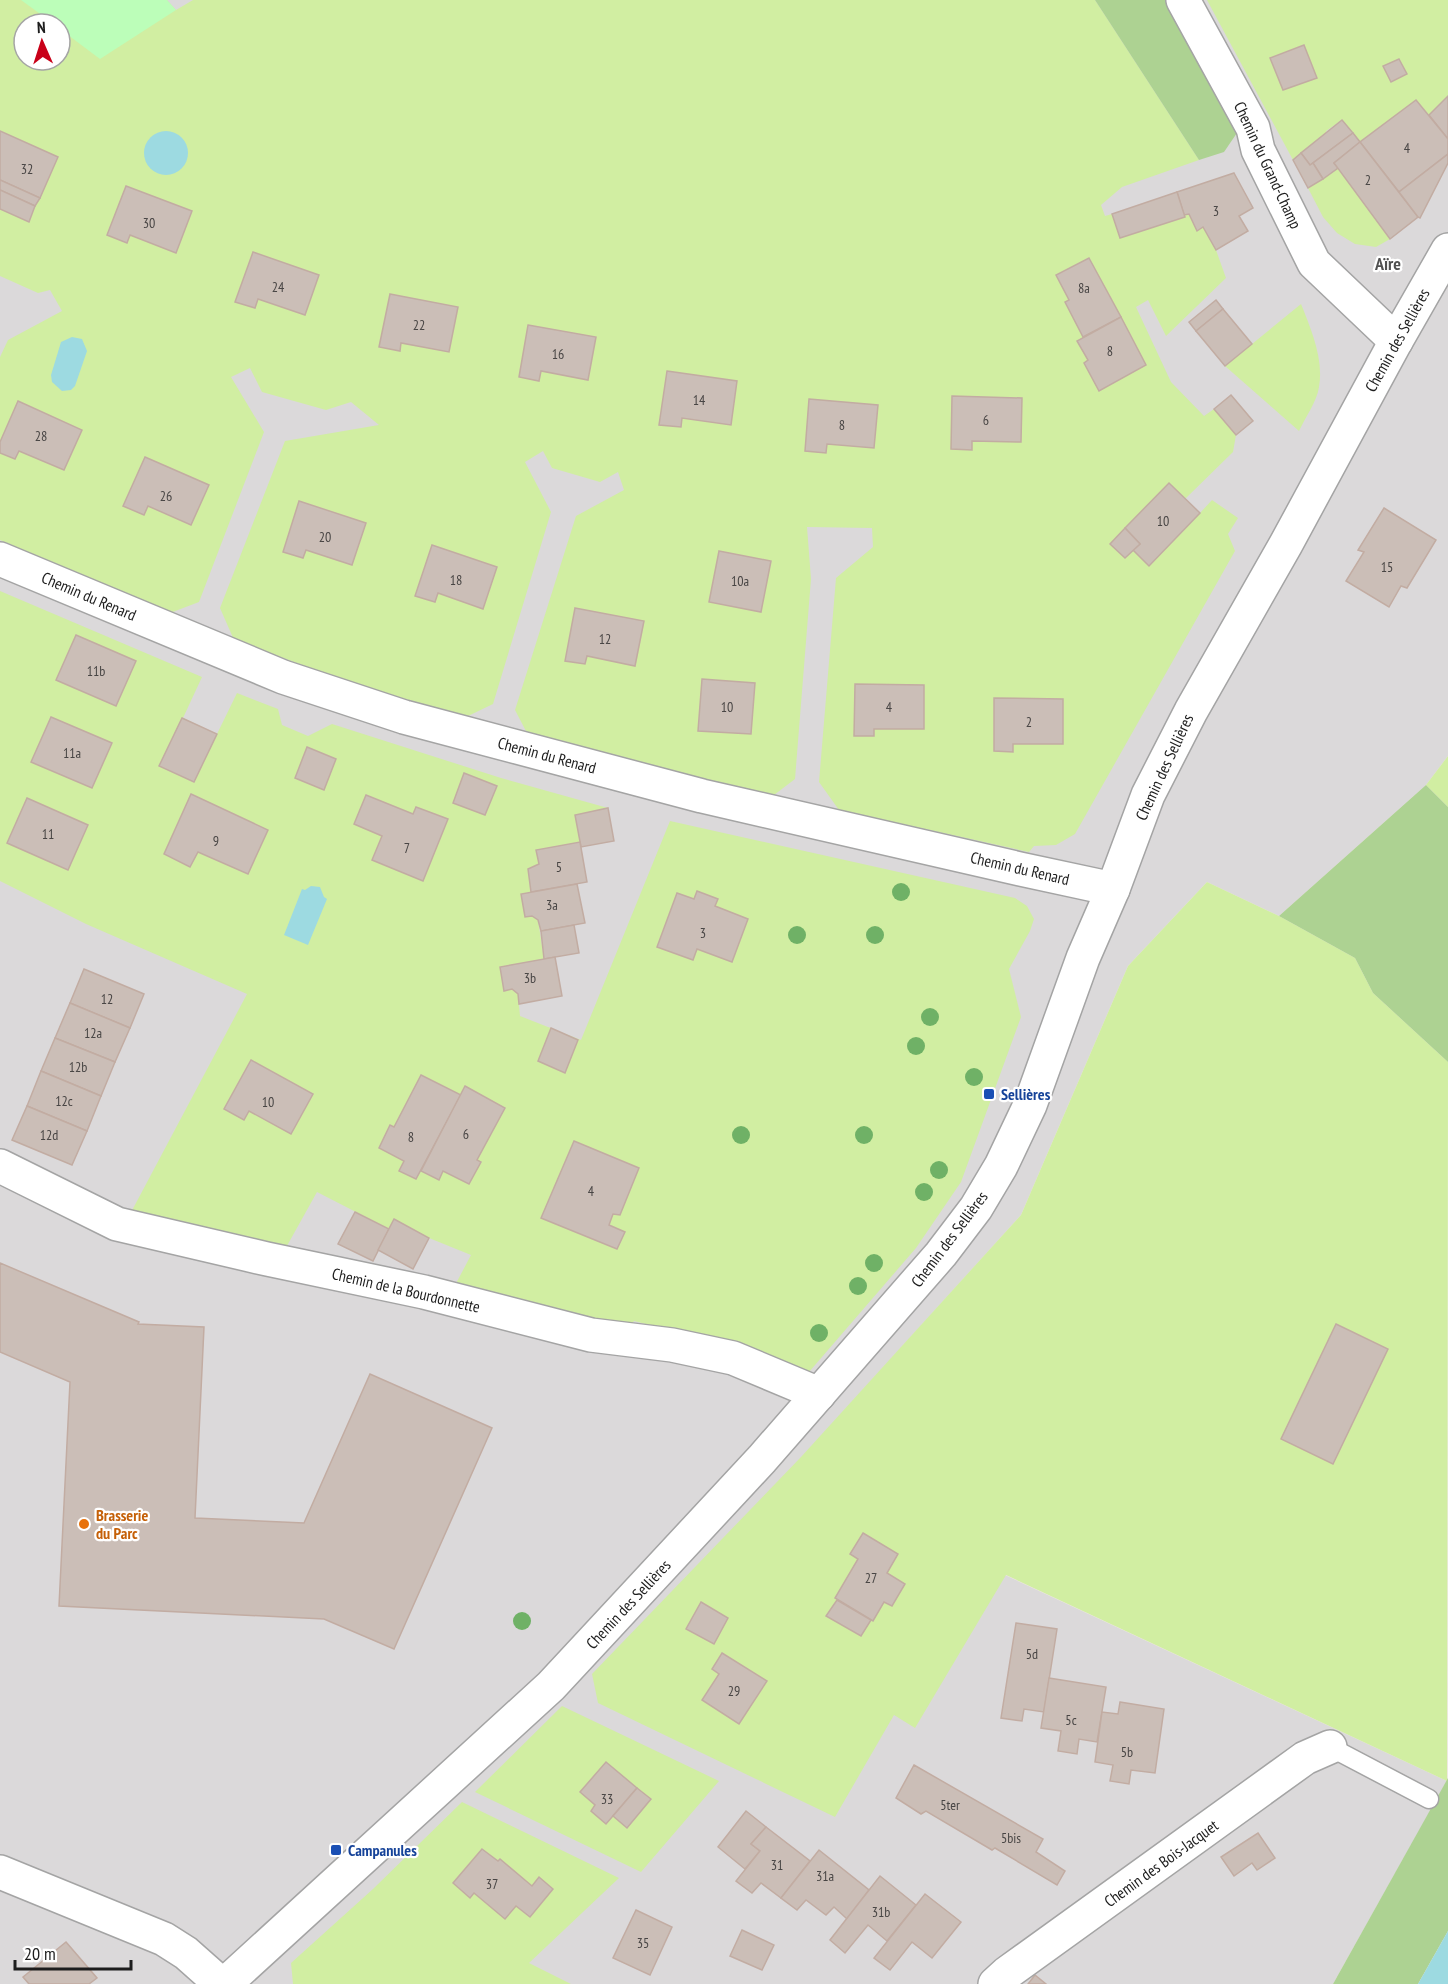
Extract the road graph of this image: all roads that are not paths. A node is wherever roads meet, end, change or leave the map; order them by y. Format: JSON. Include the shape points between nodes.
{"nodes":[{"id":1,"x":1183,"y":0,"type":"edge"},
{"id":2,"x":1448,"y":250,"type":"edge"},
{"id":3,"x":1396,"y":341,"type":"junction"},
{"id":4,"x":0,"y":559,"type":"edge"},
{"id":5,"x":1113,"y":889,"type":"junction"},
{"id":6,"x":0,"y":1166,"type":"edge"},
{"id":7,"x":819,"y":1394,"type":"junction"},
{"id":8,"x":1330,"y":1747,"type":"joint"},
{"id":9,"x":1429,"y":1798,"type":"dead end"},
{"id":10,"x":0,"y":1872,"type":"edge"},
{"id":11,"x":223,"y":1984,"type":"edge"},
{"id":12,"x":995,"y":1984,"type":"edge"}],
"edges":[{"from":1,"to":3,"type":"street","name":"Chemin du Grand-Champ","via":[[1253,128],[1258,150],[1314,263]]},
{"from":2,"to":3,"type":"street","name":"Chemin des Sellières"},
{"from":3,"to":5,"type":"street","name":"Chemin des Sellières","via":[[1191,711],[1148,795]]},
{"from":4,"to":5,"type":"street","name":"Chemin du Renard","via":[[283,677],[404,717],[702,796]]},
{"from":5,"to":7,"type":"street","name":"Chemin des Sellières","via":[[1083,958],[1030,1105],[1001,1166],[976,1208],[941,1254]]},
{"from":6,"to":7,"type":"street","name":"Chemin de la Bourdonnette","via":[[117,1224],[424,1292],[591,1335],[672,1345],[733,1358]]},
{"from":7,"to":11,"type":"street","name":"Chemin des Sellières","via":[[551,1686]]},
{"from":8,"to":9,"type":"lane"},
{"from":8,"to":12,"type":"street","name":"Chemin des Bois-Jacquet","via":[[1305,1758]]},
{"from":10,"to":11,"type":"street","via":[[164,1939]]}]}
